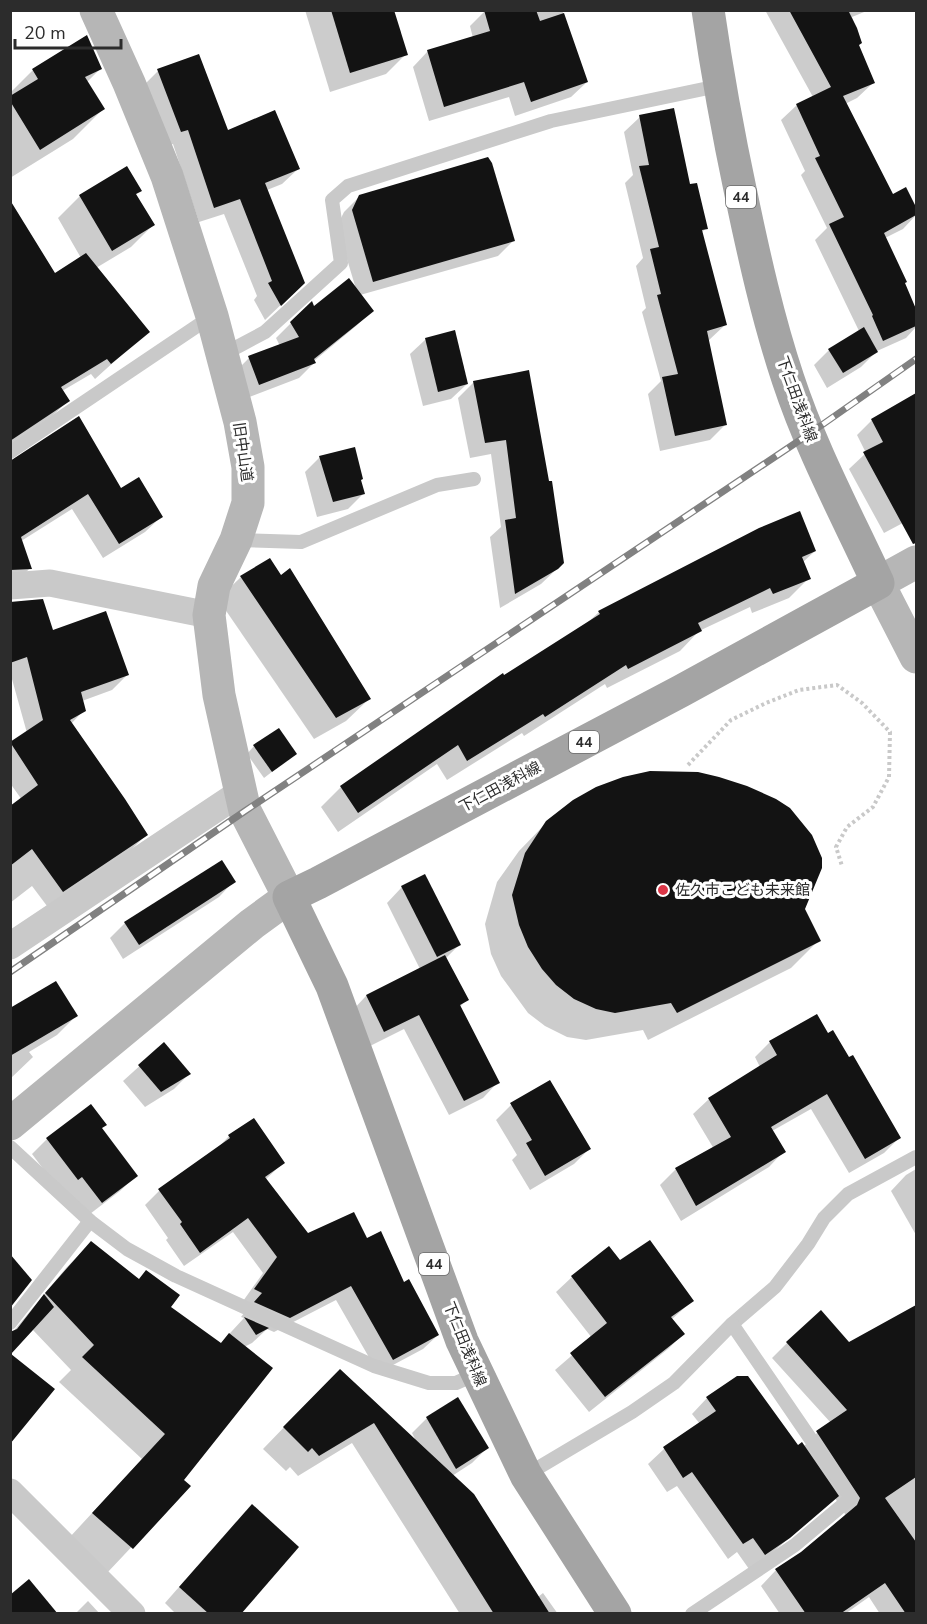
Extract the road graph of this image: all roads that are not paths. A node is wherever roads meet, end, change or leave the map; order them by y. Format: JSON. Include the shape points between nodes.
{"nodes":[{"id":1,"x":96,"y":10,"type":"edge"},
{"id":2,"x":708,"y":10,"type":"edge"},
{"id":3,"x":718,"y":86,"type":"junction"},
{"id":4,"x":212,"y":316,"type":"junction"},
{"id":5,"x":222,"y":355,"type":"junction"},
{"id":6,"x":10,"y":452,"type":"edge"},
{"id":7,"x":474,"y":479,"type":"dead end"},
{"id":8,"x":236,"y":540,"type":"junction"},
{"id":9,"x":916,"y":562,"type":"edge"},
{"id":10,"x":878,"y":583,"type":"junction"},
{"id":11,"x":10,"y":586,"type":"edge"},
{"id":12,"x":209,"y":615,"type":"junction"},
{"id":13,"x":916,"y":657,"type":"edge"},
{"id":14,"x":241,"y":792,"type":"junction"},
{"id":15,"x":289,"y":897,"type":"junction"},
{"id":16,"x":10,"y":946,"type":"edge"},
{"id":17,"x":10,"y":1124,"type":"edge"},
{"id":18,"x":10,"y":1147,"type":"edge"},
{"id":19,"x":916,"y":1157,"type":"edge"},
{"id":20,"x":90,"y":1221,"type":"junction"},
{"id":21,"x":10,"y":1323,"type":"edge"},
{"id":22,"x":732,"y":1324,"type":"junction"},
{"id":23,"x":476,"y":1374,"type":"junction"},
{"id":24,"x":526,"y":1475,"type":"junction"},
{"id":25,"x":10,"y":1492,"type":"edge"},
{"id":26,"x":132,"y":1614,"type":"edge"},
{"id":27,"x":615,"y":1614,"type":"edge"},
{"id":28,"x":692,"y":1614,"type":"edge"}],
"edges":[{"from":1,"to":4,"type":"main road","name":"旧中山道","via":[[167,176]]},
{"from":2,"to":3,"type":"main road","name":"下仁田浅科線","number":"44"},
{"from":3,"to":5,"type":"lane","via":[[551,121],[348,186],[332,200],[341,263],[265,332]]},
{"from":3,"to":10,"type":"main road","name":"下仁田浅科線","number":"44","via":[[757,266],[788,380]]},
{"from":4,"to":5,"type":"main road","name":"旧中山道"},
{"from":4,"to":6,"type":"lane"},
{"from":5,"to":8,"type":"main road","name":"旧中山道","via":[[248,467],[248,503]]},
{"from":7,"to":8,"type":"lane","via":[[437,485],[301,542]]},
{"from":8,"to":12,"type":"main road","name":"旧中山道","via":[[214,586]]},
{"from":9,"to":10,"type":"main road"},
{"from":10,"to":13,"type":"main road"},
{"from":10,"to":15,"type":"main road","name":"下仁田浅科線","number":"44"},
{"from":11,"to":12,"type":"street","via":[[50,583]]},
{"from":12,"to":14,"type":"main road","name":"旧中山道","via":[[219,695]]},
{"from":14,"to":15,"type":"main road","name":"旧中山道","via":[[245,812]]},
{"from":14,"to":16,"type":"street"},
{"from":15,"to":17,"type":"main road"},
{"from":15,"to":23,"type":"main road","name":"下仁田浅科線","number":"44","via":[[332,986]]},
{"from":18,"to":20,"type":"lane"},
{"from":19,"to":22,"type":"lane","via":[[849,1194],[824,1218],[775,1287]]},
{"from":20,"to":21,"type":"lane"},
{"from":20,"to":23,"type":"lane","via":[[127,1249],[176,1276],[374,1366],[429,1383],[456,1383]]},
{"from":22,"to":24,"type":"lane","via":[[674,1383]]},
{"from":22,"to":28,"type":"lane","via":[[851,1498],[795,1545]]},
{"from":23,"to":24,"type":"main road","name":"下仁田浅科線","number":"44"},
{"from":24,"to":27,"type":"main road","name":"下仁田浅科線","number":"44"},
{"from":25,"to":26,"type":"street"}]}
